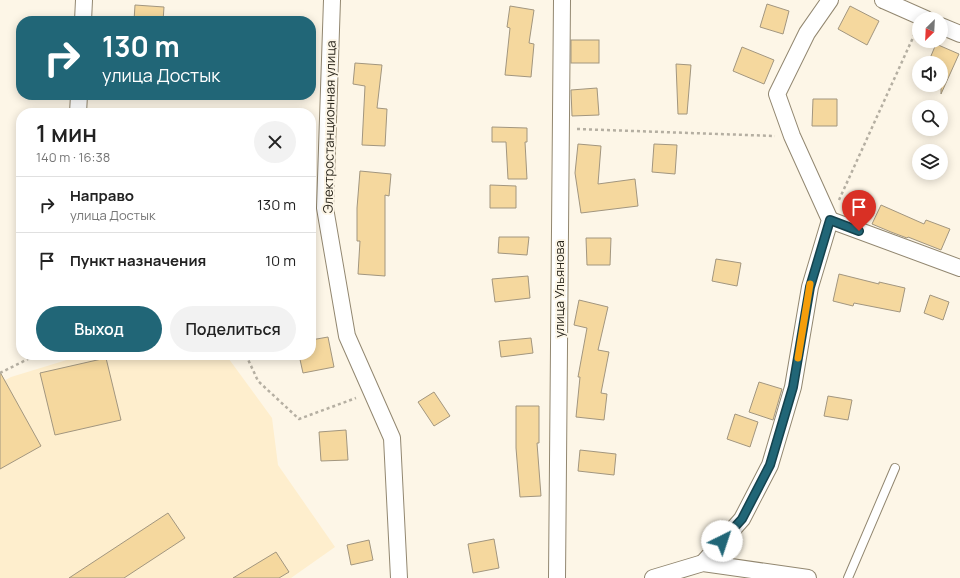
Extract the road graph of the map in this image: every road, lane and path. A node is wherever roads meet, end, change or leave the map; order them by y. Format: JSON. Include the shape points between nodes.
{"nodes":[{"id":1,"x":84,"y":0,"type":"edge"},
{"id":2,"x":332,"y":0,"type":"edge"},
{"id":3,"x":562,"y":0,"type":"edge"},
{"id":4,"x":830,"y":0,"type":"edge"},
{"id":5,"x":883,"y":0,"type":"edge"},
{"id":6,"x":912,"y":13,"type":"edge"},
{"id":7,"x":83,"y":16,"type":"edge"},
{"id":8,"x":948,"y":29,"type":"edge"},
{"id":9,"x":960,"y":34,"type":"edge"},
{"id":10,"x":912,"y":39,"type":"edge"},
{"id":11,"x":561,"y":129,"type":"junction"},
{"id":12,"x":792,"y":136,"type":"junction"},
{"id":13,"x":830,"y":220,"type":"junction"},
{"id":14,"x":960,"y":268,"type":"edge"},
{"id":15,"x":26,"y":360,"type":"edge"},
{"id":16,"x":248,"y":360,"type":"edge"},
{"id":17,"x":0,"y":373,"type":"edge"},
{"id":18,"x":372,"y":392,"type":"junction"},
{"id":19,"x":895,"y":468,"type":"dead end"},
{"id":20,"x":703,"y":563,"type":"junction"},
{"id":21,"x":399,"y":578,"type":"edge"},
{"id":22,"x":557,"y":578,"type":"edge"},
{"id":23,"x":653,"y":578,"type":"edge"},
{"id":24,"x":808,"y":578,"type":"edge"},
{"id":25,"x":848,"y":578,"type":"edge"}],
"edges":[{"from":1,"to":7,"type":"street"},
{"from":2,"to":18,"type":"street","name":"Электростанционная улица","via":[[325,208],[347,336]]},
{"from":3,"to":11,"type":"street","name":"улица Ульянова"},
{"from":4,"to":12,"type":"street","via":[[807,33],[777,94]]},
{"from":5,"to":6,"type":"street"},
{"from":8,"to":9,"type":"street"},
{"from":10,"to":13,"type":"path"},
{"from":11,"to":12,"type":"path"},
{"from":11,"to":22,"type":"street","name":"улица Ульянова"},
{"from":12,"to":13,"type":"street"},
{"from":13,"to":14,"type":"street"},
{"from":13,"to":20,"type":"street","via":[[810,287],[793,387],[770,465],[742,519]]},
{"from":15,"to":17,"type":"path"},
{"from":16,"to":18,"type":"path","via":[[258,381],[299,419]]},
{"from":18,"to":21,"type":"street","name":"Электростанционная улица","via":[[392,438]]},
{"from":19,"to":25,"type":"lane"},
{"from":20,"to":23,"type":"street"},
{"from":20,"to":24,"type":"street"}]}
